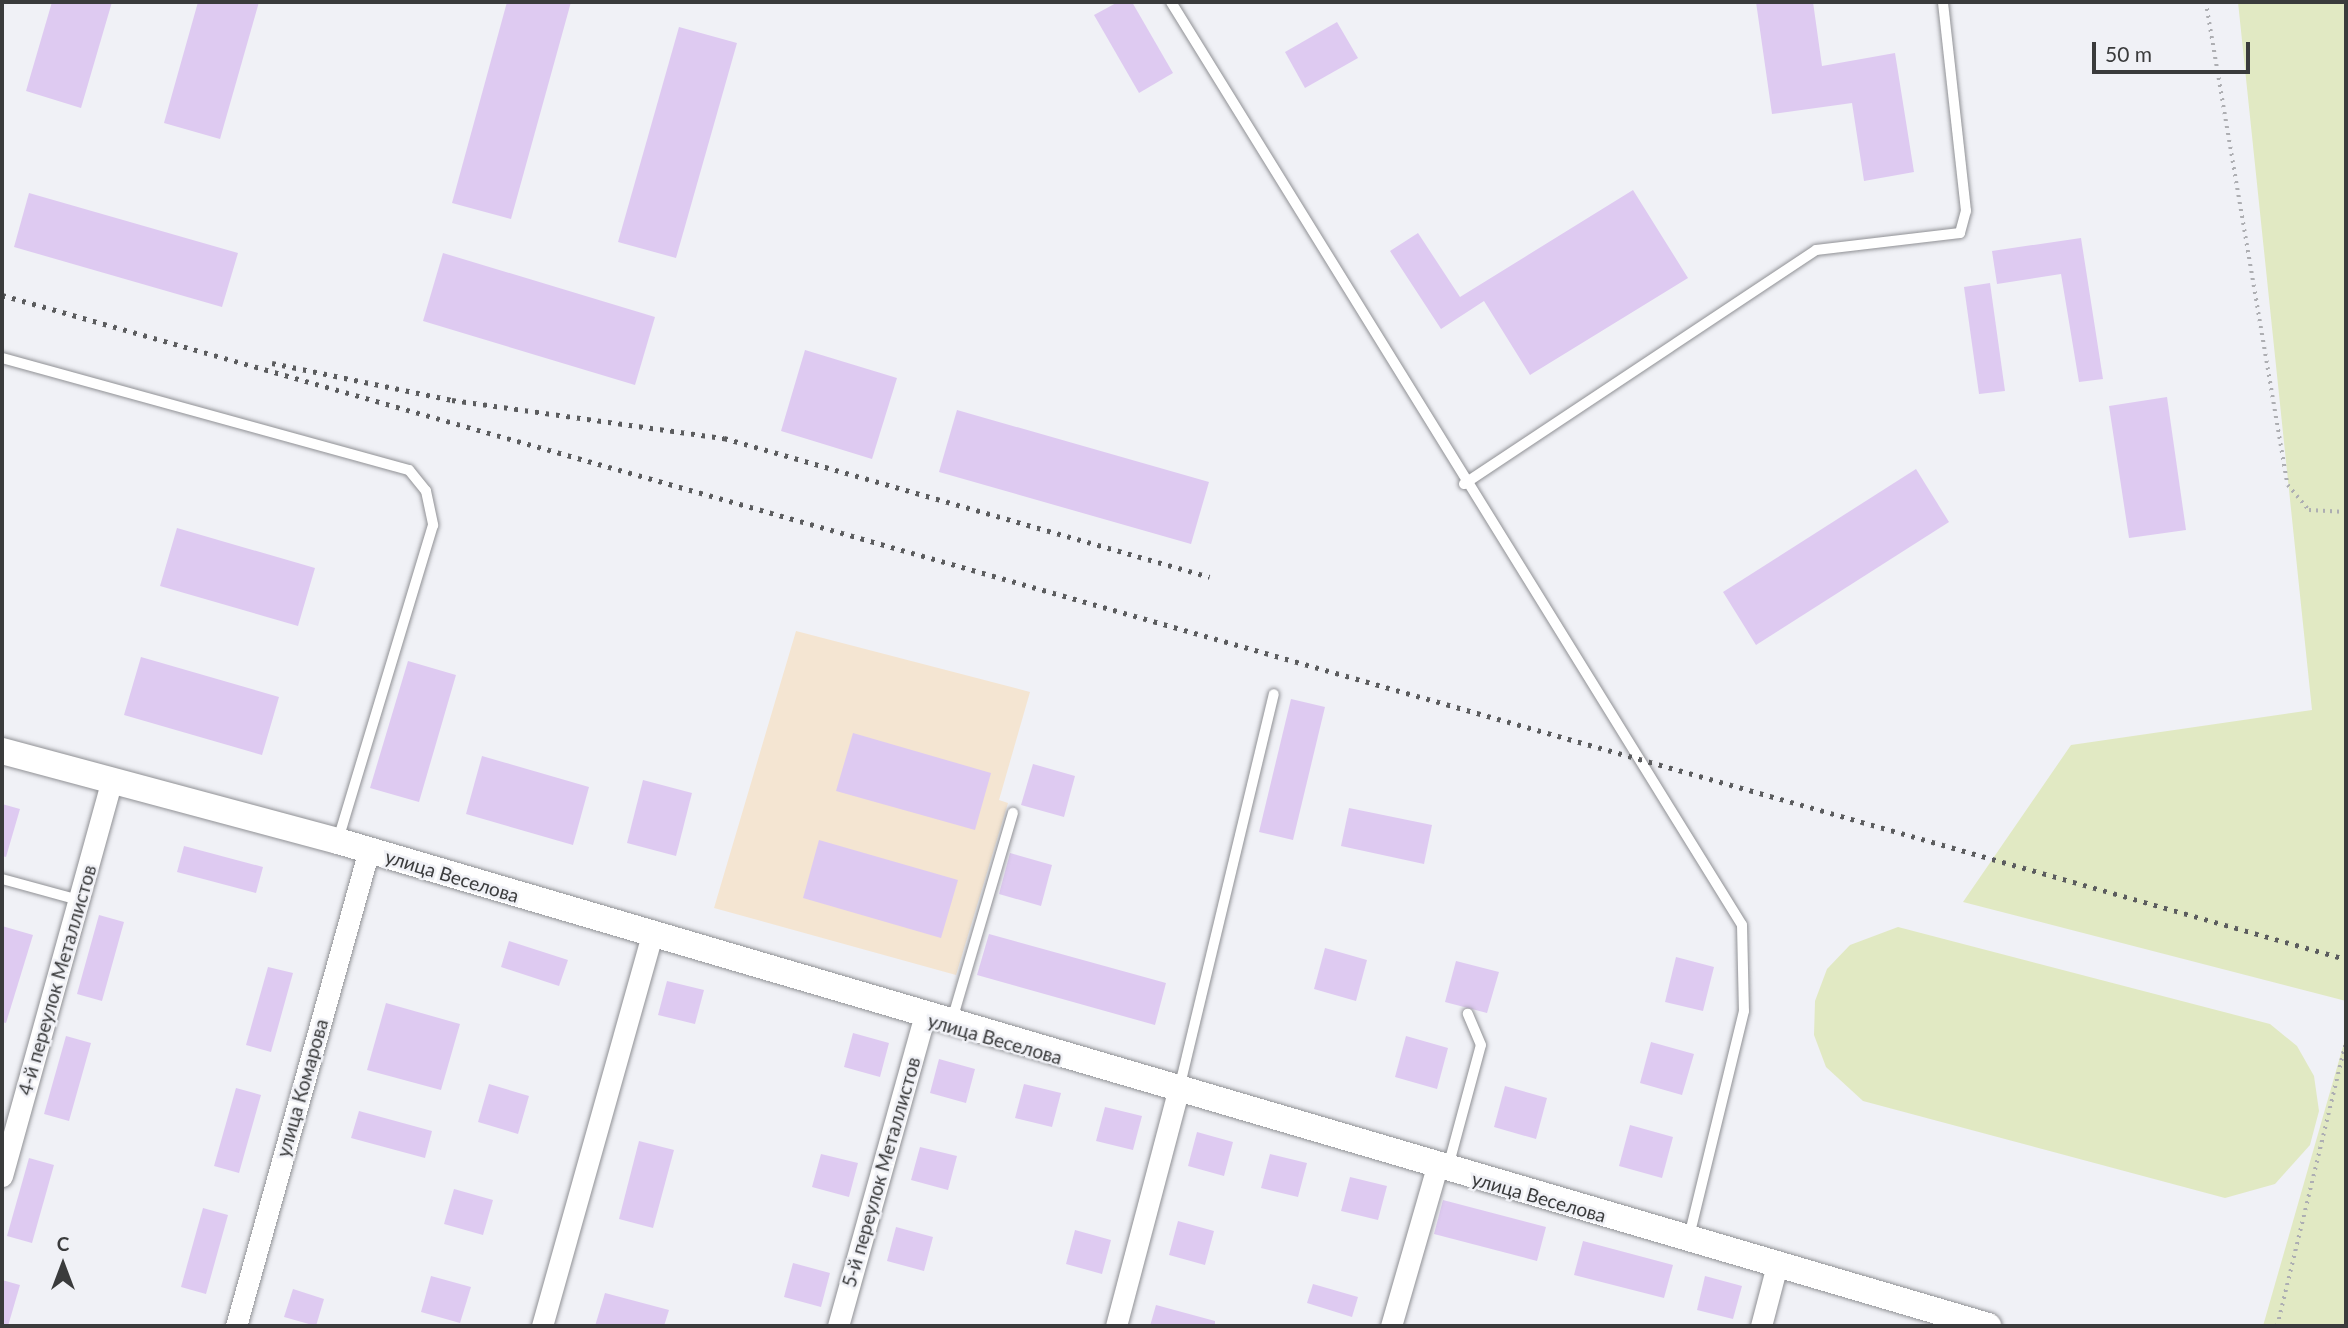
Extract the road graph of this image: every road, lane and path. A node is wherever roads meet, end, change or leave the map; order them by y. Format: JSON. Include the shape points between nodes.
{"nodes":[{"id":1,"x":1171,"y":2,"type":"edge"},
{"id":2,"x":1943,"y":2,"type":"edge"},
{"id":3,"x":2206,"y":2,"type":"edge"},
{"id":4,"x":2,"y":358,"type":"edge"},
{"id":5,"x":1464,"y":484,"type":"junction"},
{"id":6,"x":2346,"y":512,"type":"edge"},
{"id":7,"x":1274,"y":694,"type":"dead end"},
{"id":8,"x":2,"y":751,"type":"edge"},
{"id":9,"x":111,"y":783,"type":"junction"},
{"id":10,"x":1013,"y":813,"type":"dead end"},
{"id":11,"x":338,"y":841,"type":"junction"},
{"id":12,"x":369,"y":850,"type":"junction"},
{"id":13,"x":2,"y":879,"type":"edge"},
{"id":14,"x":79,"y":900,"type":"junction"},
{"id":15,"x":651,"y":937,"type":"junction"},
{"id":16,"x":1468,"y":1014,"type":"dead end"},
{"id":17,"x":925,"y":1019,"type":"junction"},
{"id":18,"x":950,"y":1026,"type":"junction"},
{"id":19,"x":2346,"y":1040,"type":"edge"},
{"id":20,"x":1178,"y":1092,"type":"junction"},
{"id":21,"x":1442,"y":1168,"type":"junction"},
{"id":22,"x":2,"y":1177,"type":"edge"},
{"id":23,"x":1688,"y":1240,"type":"junction"},
{"id":24,"x":1777,"y":1265,"type":"junction"},
{"id":25,"x":236,"y":1326,"type":"edge"},
{"id":26,"x":542,"y":1326,"type":"edge"},
{"id":27,"x":838,"y":1326,"type":"edge"},
{"id":28,"x":1115,"y":1326,"type":"edge"},
{"id":29,"x":1391,"y":1326,"type":"edge"},
{"id":30,"x":1760,"y":1326,"type":"edge"},
{"id":31,"x":1988,"y":1326,"type":"edge"},
{"id":32,"x":2277,"y":1326,"type":"edge"}],
"edges":[{"from":1,"to":5,"type":"lane"},
{"from":2,"to":5,"type":"lane","via":[[1966,211],[1960,233],[1816,250]]},
{"from":3,"to":6,"type":"path","via":[[2288,485],[2309,510]]},
{"from":4,"to":11,"type":"lane","via":[[409,470],[426,491],[433,525]]},
{"from":5,"to":23,"type":"lane","via":[[1742,925],[1744,1011]]},
{"from":7,"to":20,"type":"lane"},
{"from":8,"to":9,"type":"street","name":"улица Веселова"},
{"from":9,"to":11,"type":"street","name":"улица Веселова"},
{"from":9,"to":14,"type":"street","name":"4-й переулок Металлистов"},
{"from":10,"to":18,"type":"lane"},
{"from":11,"to":12,"type":"street","name":"улица Веселова"},
{"from":12,"to":15,"type":"street","name":"улица Веселова"},
{"from":12,"to":25,"type":"street","name":"улица Комарова"},
{"from":13,"to":14,"type":"lane"},
{"from":14,"to":22,"type":"street","name":"4-й переулок Металлистов"},
{"from":15,"to":17,"type":"street","name":"улица Веселова"},
{"from":15,"to":26,"type":"street"},
{"from":16,"to":21,"type":"lane","via":[[1481,1045]]},
{"from":17,"to":18,"type":"street","name":"улица Веселова"},
{"from":17,"to":27,"type":"street","name":"5-й переулок Металлистов"},
{"from":18,"to":20,"type":"street","name":"улица Веселова"},
{"from":19,"to":32,"type":"path"},
{"from":20,"to":21,"type":"street","name":"улица Веселова"},
{"from":20,"to":28,"type":"street"},
{"from":21,"to":23,"type":"street","name":"улица Веселова"},
{"from":21,"to":29,"type":"street"},
{"from":23,"to":24,"type":"street","name":"улица Веселова"},
{"from":24,"to":30,"type":"street"},
{"from":24,"to":31,"type":"street","name":"улица Веселова"}]}
